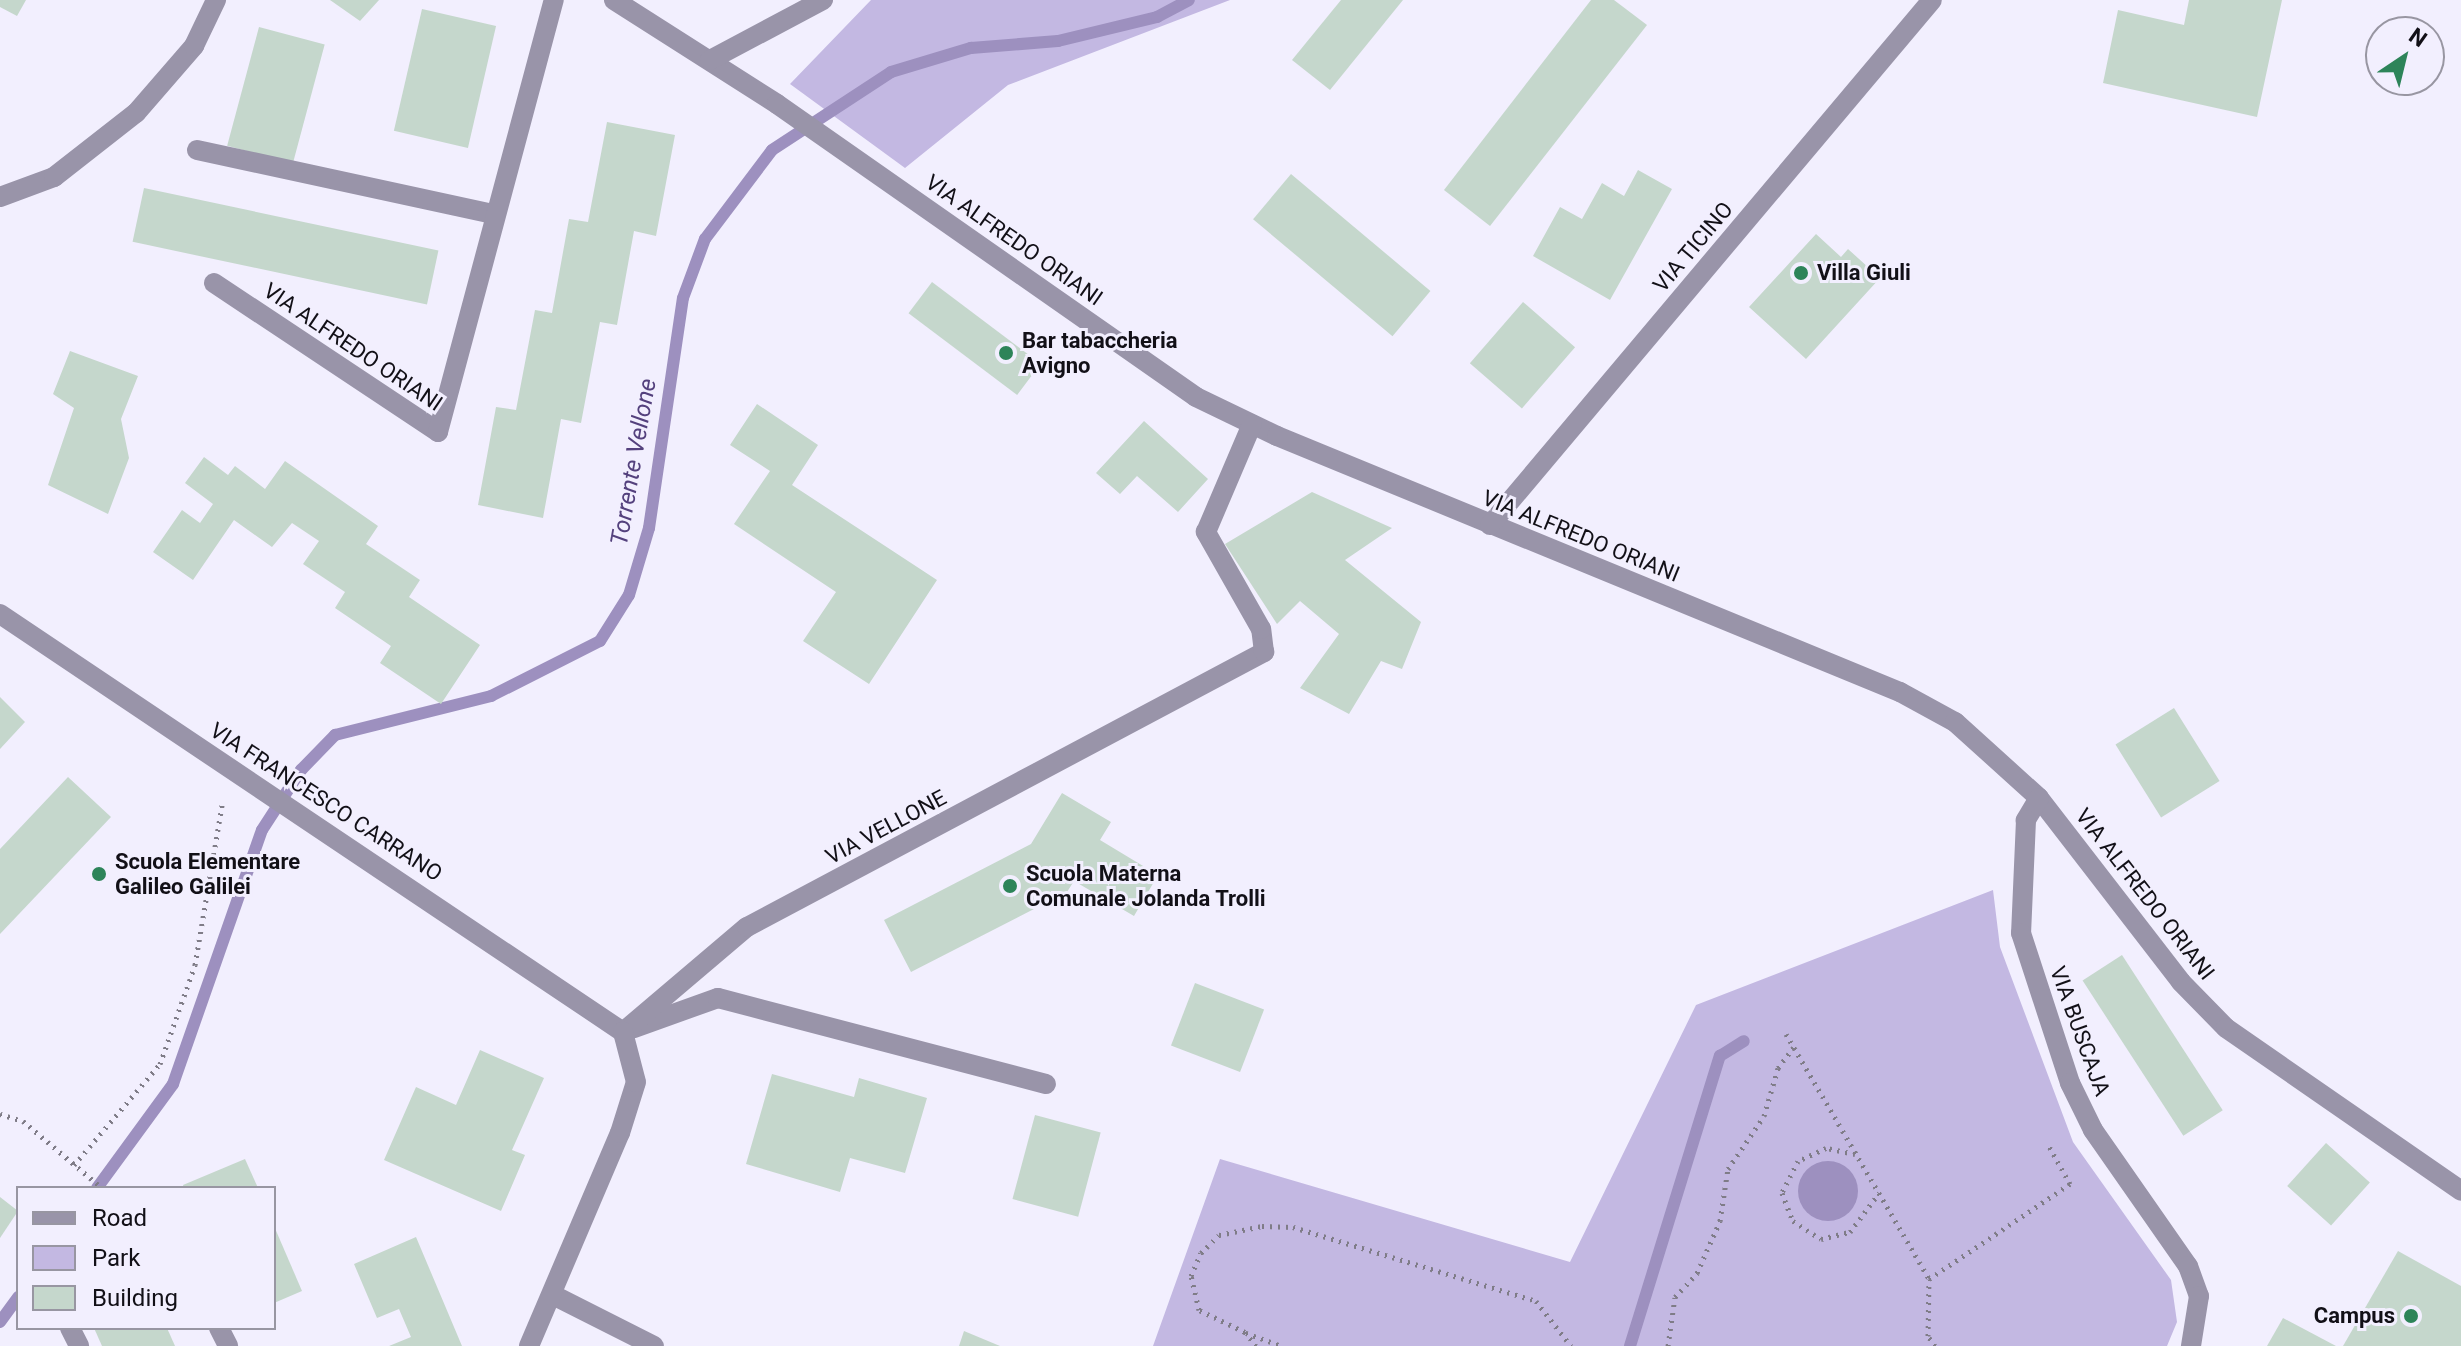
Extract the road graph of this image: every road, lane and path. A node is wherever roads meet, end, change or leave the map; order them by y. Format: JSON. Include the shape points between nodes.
{"nodes":[{"id":1,"x":216,"y":0,"type":"edge"},
{"id":2,"x":554,"y":0,"type":"edge"},
{"id":3,"x":614,"y":0,"type":"edge"},
{"id":4,"x":823,"y":0,"type":"edge"},
{"id":5,"x":1932,"y":0,"type":"edge"},
{"id":6,"x":710,"y":60,"type":"junction"},
{"id":7,"x":197,"y":150,"type":"dead end"},
{"id":8,"x":0,"y":197,"type":"edge"},
{"id":9,"x":494,"y":214,"type":"junction"},
{"id":10,"x":214,"y":283,"type":"dead end"},
{"id":11,"x":1252,"y":424,"type":"junction"},
{"id":12,"x":1490,"y":525,"type":"junction"},
{"id":13,"x":0,"y":614,"type":"edge"},
{"id":14,"x":230,"y":767,"type":"junction"},
{"id":15,"x":2039,"y":798,"type":"junction"},
{"id":16,"x":623,"y":1032,"type":"junction"},
{"id":17,"x":1786,"y":1034,"type":"dead end"},
{"id":18,"x":1794,"y":1047,"type":"junction"},
{"id":19,"x":1046,"y":1084,"type":"dead end"},
{"id":20,"x":0,"y":1114,"type":"edge"},
{"id":21,"x":2049,"y":1146,"type":"dead end"},
{"id":22,"x":1856,"y":1154,"type":"junction"},
{"id":23,"x":74,"y":1165,"type":"junction"},
{"id":24,"x":100,"y":1186,"type":"edge"},
{"id":25,"x":2461,"y":1191,"type":"edge"},
{"id":26,"x":1879,"y":1193,"type":"junction"},
{"id":27,"x":1929,"y":1279,"type":"junction"},
{"id":28,"x":553,"y":1295,"type":"junction"},
{"id":29,"x":1245,"y":1332,"type":"junction"},
{"id":30,"x":529,"y":1346,"type":"edge"},
{"id":31,"x":654,"y":1346,"type":"edge"},
{"id":32,"x":1256,"y":1346,"type":"edge"},
{"id":33,"x":1282,"y":1346,"type":"edge"},
{"id":34,"x":1571,"y":1346,"type":"edge"},
{"id":35,"x":1668,"y":1346,"type":"edge"},
{"id":36,"x":1935,"y":1346,"type":"edge"},
{"id":37,"x":2191,"y":1346,"type":"edge"}],
"edges":[{"from":1,"to":8,"type":"street","via":[[194,46],[136,113],[54,177]]},
{"from":2,"to":9,"type":"street","name":"VIA ALFREDO ORIANI"},
{"from":3,"to":6,"type":"street","name":"VIA ALFREDO ORIANI"},
{"from":4,"to":6,"type":"street"},
{"from":5,"to":12,"type":"street","name":"VIA TICINO"},
{"from":6,"to":11,"type":"street","name":"VIA ALFREDO ORIANI","via":[[1196,397]]},
{"from":7,"to":9,"type":"street"},
{"from":9,"to":10,"type":"street","name":"VIA ALFREDO ORIANI","via":[[438,432]]},
{"from":11,"to":12,"type":"street","name":"VIA ALFREDO ORIANI"},
{"from":11,"to":16,"type":"street","name":"VIA VELLONE","via":[[1206,532],[1261,629],[1264,652],[747,927]]},
{"from":12,"to":15,"type":"street","name":"VIA ALFREDO ORIANI","via":[[1900,692],[1955,722]]},
{"from":13,"to":14,"type":"street","name":"VIA FRANCESCO CARRANO"},
{"from":14,"to":16,"type":"street","name":"VIA FRANCESCO CARRANO"},
{"from":14,"to":23,"type":"path","via":[[195,965],[160,1064]]},
{"from":15,"to":25,"type":"street","name":"VIA ALFREDO ORIANI","via":[[2181,982],[2226,1028]]},
{"from":15,"to":37,"type":"street","name":"VIA BUSCAJA","via":[[2026,820],[2021,933],[2070,1083],[2093,1130],[2188,1266],[2199,1296],[2199,1323]]},
{"from":16,"to":19,"type":"street","via":[[718,998]]},
{"from":16,"to":28,"type":"street","via":[[636,1082]]},
{"from":17,"to":18,"type":"path"},
{"from":18,"to":22,"type":"path"},
{"from":18,"to":35,"type":"path","via":[[1778,1068],[1764,1116],[1728,1169],[1720,1221],[1697,1273],[1675,1297]]},
{"from":20,"to":23,"type":"path","via":[[23,1121]]},
{"from":21,"to":27,"type":"path","via":[[2070,1184]]},
{"from":22,"to":26,"type":"path"},
{"from":22,"to":26,"type":"path","via":[[1826,1148],[1798,1161],[1782,1193],[1793,1221],[1821,1239],[1850,1232]]},
{"from":23,"to":24,"type":"path"},
{"from":26,"to":27,"type":"path"},
{"from":27,"to":36,"type":"path","via":[[1928,1336]]},
{"from":28,"to":30,"type":"street"},
{"from":28,"to":31,"type":"street"},
{"from":29,"to":32,"type":"path"},
{"from":29,"to":33,"type":"path"},
{"from":29,"to":34,"type":"path","via":[[1199,1310],[1191,1276],[1201,1253],[1219,1235],[1262,1226],[1293,1227],[1536,1301]]}]}
